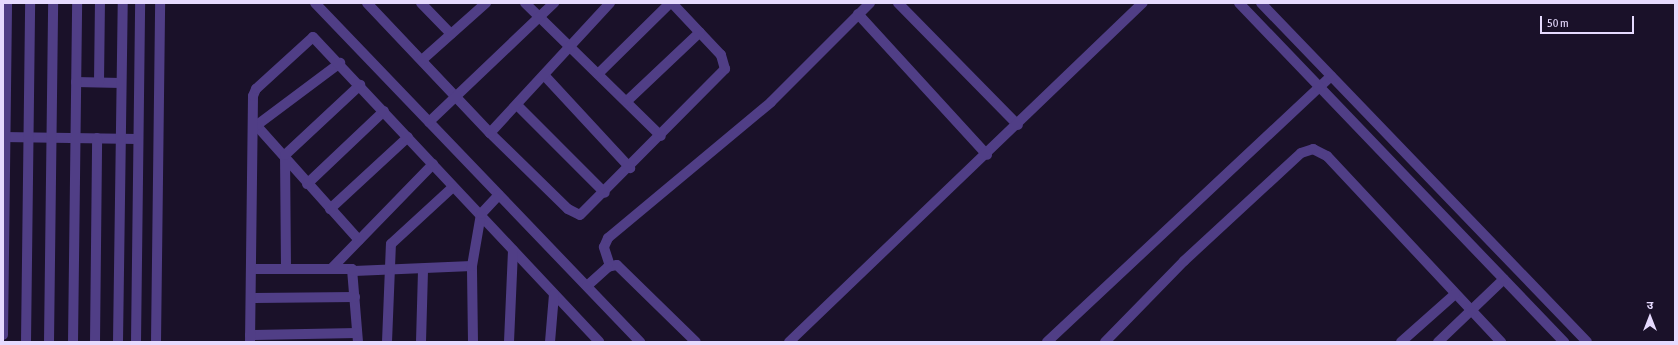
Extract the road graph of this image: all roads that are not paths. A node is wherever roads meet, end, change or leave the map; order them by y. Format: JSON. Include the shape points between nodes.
{"nodes":[{"id":1,"x":7,"y":3,"type":"edge"},
{"id":2,"x":30,"y":3,"type":"edge"},
{"id":3,"x":53,"y":3,"type":"edge"},
{"id":4,"x":77,"y":3,"type":"edge"},
{"id":5,"x":100,"y":3,"type":"edge"},
{"id":6,"x":123,"y":3,"type":"edge"},
{"id":7,"x":140,"y":3,"type":"edge"},
{"id":8,"x":160,"y":3,"type":"edge"},
{"id":9,"x":315,"y":3,"type":"edge"},
{"id":10,"x":366,"y":3,"type":"edge"},
{"id":11,"x":421,"y":3,"type":"edge"},
{"id":12,"x":525,"y":3,"type":"edge"},
{"id":13,"x":554,"y":3,"type":"edge"},
{"id":14,"x":610,"y":3,"type":"edge"},
{"id":15,"x":671,"y":3,"type":"edge"},
{"id":16,"x":870,"y":3,"type":"edge"},
{"id":17,"x":898,"y":3,"type":"edge"},
{"id":18,"x":1143,"y":3,"type":"edge"},
{"id":19,"x":1239,"y":3,"type":"edge"},
{"id":20,"x":1261,"y":3,"type":"edge"},
{"id":21,"x":483,"y":4,"type":"edge"},
{"id":22,"x":858,"y":14,"type":"junction"},
{"id":23,"x":539,"y":18,"type":"junction"},
{"id":24,"x":700,"y":32,"type":"junction"},
{"id":25,"x":451,"y":34,"type":"junction"},
{"id":26,"x":567,"y":47,"type":"junction"},
{"id":27,"x":422,"y":60,"type":"junction"},
{"id":28,"x":340,"y":63,"type":"junction"},
{"id":29,"x":598,"y":74,"type":"junction"},
{"id":30,"x":544,"y":75,"type":"junction"},
{"id":31,"x":1331,"y":76,"type":"junction"},
{"id":32,"x":76,"y":82,"type":"junction"},
{"id":33,"x":99,"y":82,"type":"junction"},
{"id":34,"x":121,"y":83,"type":"junction"},
{"id":35,"x":360,"y":85,"type":"junction"},
{"id":36,"x":1320,"y":87,"type":"junction"},
{"id":37,"x":455,"y":96,"type":"junction"},
{"id":38,"x":627,"y":101,"type":"junction"},
{"id":39,"x":517,"y":105,"type":"junction"},
{"id":40,"x":384,"y":111,"type":"junction"},
{"id":41,"x":429,"y":122,"type":"junction"},
{"id":42,"x":1018,"y":125,"type":"junction"},
{"id":43,"x":255,"y":127,"type":"junction"},
{"id":44,"x":490,"y":132,"type":"junction"},
{"id":45,"x":661,"y":136,"type":"junction"},
{"id":46,"x":4,"y":137,"type":"edge"},
{"id":47,"x":27,"y":137,"type":"junction"},
{"id":48,"x":51,"y":137,"type":"junction"},
{"id":49,"x":75,"y":137,"type":"junction"},
{"id":50,"x":408,"y":137,"type":"junction"},
{"id":51,"x":97,"y":138,"type":"junction"},
{"id":52,"x":120,"y":138,"type":"junction"},
{"id":53,"x":138,"y":139,"type":"junction"},
{"id":54,"x":285,"y":155,"type":"junction"},
{"id":55,"x":987,"y":155,"type":"junction"},
{"id":56,"x":433,"y":164,"type":"junction"},
{"id":57,"x":630,"y":168,"type":"junction"},
{"id":58,"x":307,"y":184,"type":"junction"},
{"id":59,"x":453,"y":187,"type":"junction"},
{"id":60,"x":605,"y":193,"type":"junction"},
{"id":61,"x":499,"y":195,"type":"junction"},
{"id":62,"x":330,"y":209,"type":"junction"},
{"id":63,"x":481,"y":214,"type":"junction"},
{"id":64,"x":359,"y":240,"type":"junction"},
{"id":65,"x":513,"y":250,"type":"junction"},
{"id":66,"x":472,"y":266,"type":"junction"},
{"id":67,"x":610,"y":266,"type":"junction"},
{"id":68,"x":286,"y":268,"type":"junction"},
{"id":69,"x":332,"y":268,"type":"junction"},
{"id":70,"x":253,"y":269,"type":"junction"},
{"id":71,"x":424,"y":269,"type":"junction"},
{"id":72,"x":390,"y":270,"type":"junction"},
{"id":73,"x":354,"y":271,"type":"junction"},
{"id":74,"x":1504,"y":279,"type":"junction"},
{"id":75,"x":586,"y":286,"type":"junction"},
{"id":76,"x":554,"y":294,"type":"junction"},
{"id":77,"x":1455,"y":294,"type":"junction"},
{"id":78,"x":355,"y":297,"type":"junction"},
{"id":79,"x":252,"y":298,"type":"junction"},
{"id":80,"x":1472,"y":311,"type":"junction"},
{"id":81,"x":3,"y":335,"type":"edge"},
{"id":82,"x":283,"y":338,"type":"edge"},
{"id":83,"x":318,"y":338,"type":"edge"},
{"id":84,"x":357,"y":338,"type":"edge"},
{"id":85,"x":250,"y":339,"type":"edge"},
{"id":86,"x":26,"y":342,"type":"edge"},
{"id":87,"x":49,"y":342,"type":"edge"},
{"id":88,"x":72,"y":342,"type":"edge"},
{"id":89,"x":95,"y":342,"type":"edge"},
{"id":90,"x":118,"y":342,"type":"edge"},
{"id":91,"x":136,"y":342,"type":"edge"},
{"id":92,"x":156,"y":342,"type":"edge"},
{"id":93,"x":387,"y":342,"type":"edge"},
{"id":94,"x":421,"y":342,"type":"edge"},
{"id":95,"x":473,"y":342,"type":"edge"},
{"id":96,"x":509,"y":342,"type":"edge"},
{"id":97,"x":550,"y":342,"type":"edge"},
{"id":98,"x":599,"y":342,"type":"edge"},
{"id":99,"x":640,"y":342,"type":"edge"},
{"id":100,"x":696,"y":342,"type":"edge"},
{"id":101,"x":789,"y":342,"type":"edge"},
{"id":102,"x":1047,"y":342,"type":"edge"},
{"id":103,"x":1105,"y":342,"type":"edge"},
{"id":104,"x":1401,"y":342,"type":"edge"},
{"id":105,"x":1438,"y":342,"type":"edge"},
{"id":106,"x":1501,"y":342,"type":"edge"},
{"id":107,"x":1564,"y":342,"type":"edge"},
{"id":108,"x":1587,"y":342,"type":"edge"}],
"edges":[{"from":1,"to":46,"type":"street"},
{"from":2,"to":47,"type":"street"},
{"from":3,"to":48,"type":"street"},
{"from":4,"to":32,"type":"street"},
{"from":5,"to":33,"type":"street"},
{"from":6,"to":34,"type":"street"},
{"from":7,"to":53,"type":"street"},
{"from":8,"to":92,"type":"street"},
{"from":9,"to":41,"type":"street"},
{"from":10,"to":27,"type":"street"},
{"from":11,"to":25,"type":"street"},
{"from":12,"to":23,"type":"street"},
{"from":13,"to":23,"type":"street"},
{"from":14,"to":26,"type":"street"},
{"from":15,"to":24,"type":"street"},
{"from":15,"to":29,"type":"street"},
{"from":16,"to":22,"type":"street"},
{"from":17,"to":42,"type":"street"},
{"from":18,"to":42,"type":"street"},
{"from":19,"to":36,"type":"street"},
{"from":20,"to":31,"type":"street"},
{"from":21,"to":25,"type":"street"},
{"from":22,"to":55,"type":"street"},
{"from":22,"to":67,"type":"street","via":[[771,102],[608,238],[604,247]]},
{"from":23,"to":26,"type":"street"},
{"from":23,"to":37,"type":"street"},
{"from":24,"to":38,"type":"street"},
{"from":24,"to":45,"type":"street","via":[[721,55],[725,69]]},
{"from":25,"to":27,"type":"street"},
{"from":26,"to":29,"type":"street"},
{"from":26,"to":30,"type":"street"},
{"from":27,"to":37,"type":"street"},
{"from":28,"to":35,"type":"street"},
{"from":28,"to":43,"type":"street"},
{"from":28,"to":43,"type":"street","via":[[318,38],[311,38],[256,89]]},
{"from":29,"to":38,"type":"street"},
{"from":30,"to":39,"type":"street"},
{"from":30,"to":57,"type":"street"},
{"from":31,"to":36,"type":"street"},
{"from":31,"to":108,"type":"street"},
{"from":32,"to":33,"type":"street"},
{"from":32,"to":49,"type":"street"},
{"from":33,"to":34,"type":"street"},
{"from":34,"to":52,"type":"street"},
{"from":35,"to":40,"type":"street"},
{"from":35,"to":54,"type":"street"},
{"from":36,"to":74,"type":"street"},
{"from":36,"to":102,"type":"street"},
{"from":37,"to":41,"type":"street"},
{"from":37,"to":44,"type":"street"},
{"from":38,"to":45,"type":"street"},
{"from":39,"to":44,"type":"street"},
{"from":39,"to":60,"type":"street"},
{"from":40,"to":50,"type":"street"},
{"from":40,"to":58,"type":"street"},
{"from":41,"to":61,"type":"street"},
{"from":42,"to":55,"type":"street"},
{"from":43,"to":54,"type":"street"},
{"from":43,"to":70,"type":"street"},
{"from":44,"to":60,"type":"street","via":[[572,213],[586,213]]},
{"from":45,"to":57,"type":"street"},
{"from":46,"to":47,"type":"street"},
{"from":46,"to":81,"type":"street"},
{"from":47,"to":48,"type":"street"},
{"from":47,"to":86,"type":"street"},
{"from":48,"to":49,"type":"street"},
{"from":48,"to":87,"type":"street"},
{"from":49,"to":51,"type":"street"},
{"from":49,"to":88,"type":"street"},
{"from":50,"to":56,"type":"street"},
{"from":50,"to":62,"type":"street"},
{"from":51,"to":52,"type":"street"},
{"from":51,"to":89,"type":"street"},
{"from":52,"to":53,"type":"street"},
{"from":52,"to":90,"type":"street"},
{"from":53,"to":91,"type":"street"},
{"from":54,"to":58,"type":"street"},
{"from":54,"to":68,"type":"street"},
{"from":55,"to":101,"type":"street"},
{"from":56,"to":59,"type":"street"},
{"from":56,"to":64,"type":"street"},
{"from":57,"to":60,"type":"street"},
{"from":58,"to":62,"type":"street"},
{"from":59,"to":63,"type":"street"},
{"from":59,"to":72,"type":"street","via":[[394,240],[389,250]]},
{"from":61,"to":63,"type":"street"},
{"from":61,"to":75,"type":"street"},
{"from":62,"to":64,"type":"street"},
{"from":63,"to":65,"type":"street"},
{"from":63,"to":66,"type":"street"},
{"from":64,"to":69,"type":"street"},
{"from":65,"to":76,"type":"street"},
{"from":65,"to":96,"type":"street"},
{"from":66,"to":71,"type":"street"},
{"from":66,"to":95,"type":"street"},
{"from":67,"to":75,"type":"street"},
{"from":67,"to":100,"type":"street","via":[[620,267]]},
{"from":68,"to":69,"type":"street"},
{"from":68,"to":70,"type":"street"},
{"from":69,"to":73,"type":"street"},
{"from":70,"to":79,"type":"street"},
{"from":71,"to":72,"type":"street"},
{"from":71,"to":94,"type":"street"},
{"from":72,"to":73,"type":"street"},
{"from":72,"to":93,"type":"street"},
{"from":73,"to":78,"type":"street"},
{"from":74,"to":80,"type":"street"},
{"from":74,"to":107,"type":"street"},
{"from":75,"to":99,"type":"street"},
{"from":76,"to":97,"type":"street"},
{"from":76,"to":98,"type":"street"},
{"from":77,"to":80,"type":"street"},
{"from":77,"to":103,"type":"street","via":[[1327,156],[1314,149],[1301,153],[1184,261]]},
{"from":77,"to":104,"type":"street"},
{"from":78,"to":79,"type":"street"},
{"from":78,"to":84,"type":"street"},
{"from":79,"to":85,"type":"street"},
{"from":80,"to":105,"type":"street"},
{"from":80,"to":106,"type":"street"},
{"from":82,"to":83,"type":"street"},
{"from":82,"to":85,"type":"street"},
{"from":83,"to":84,"type":"street"}]}
